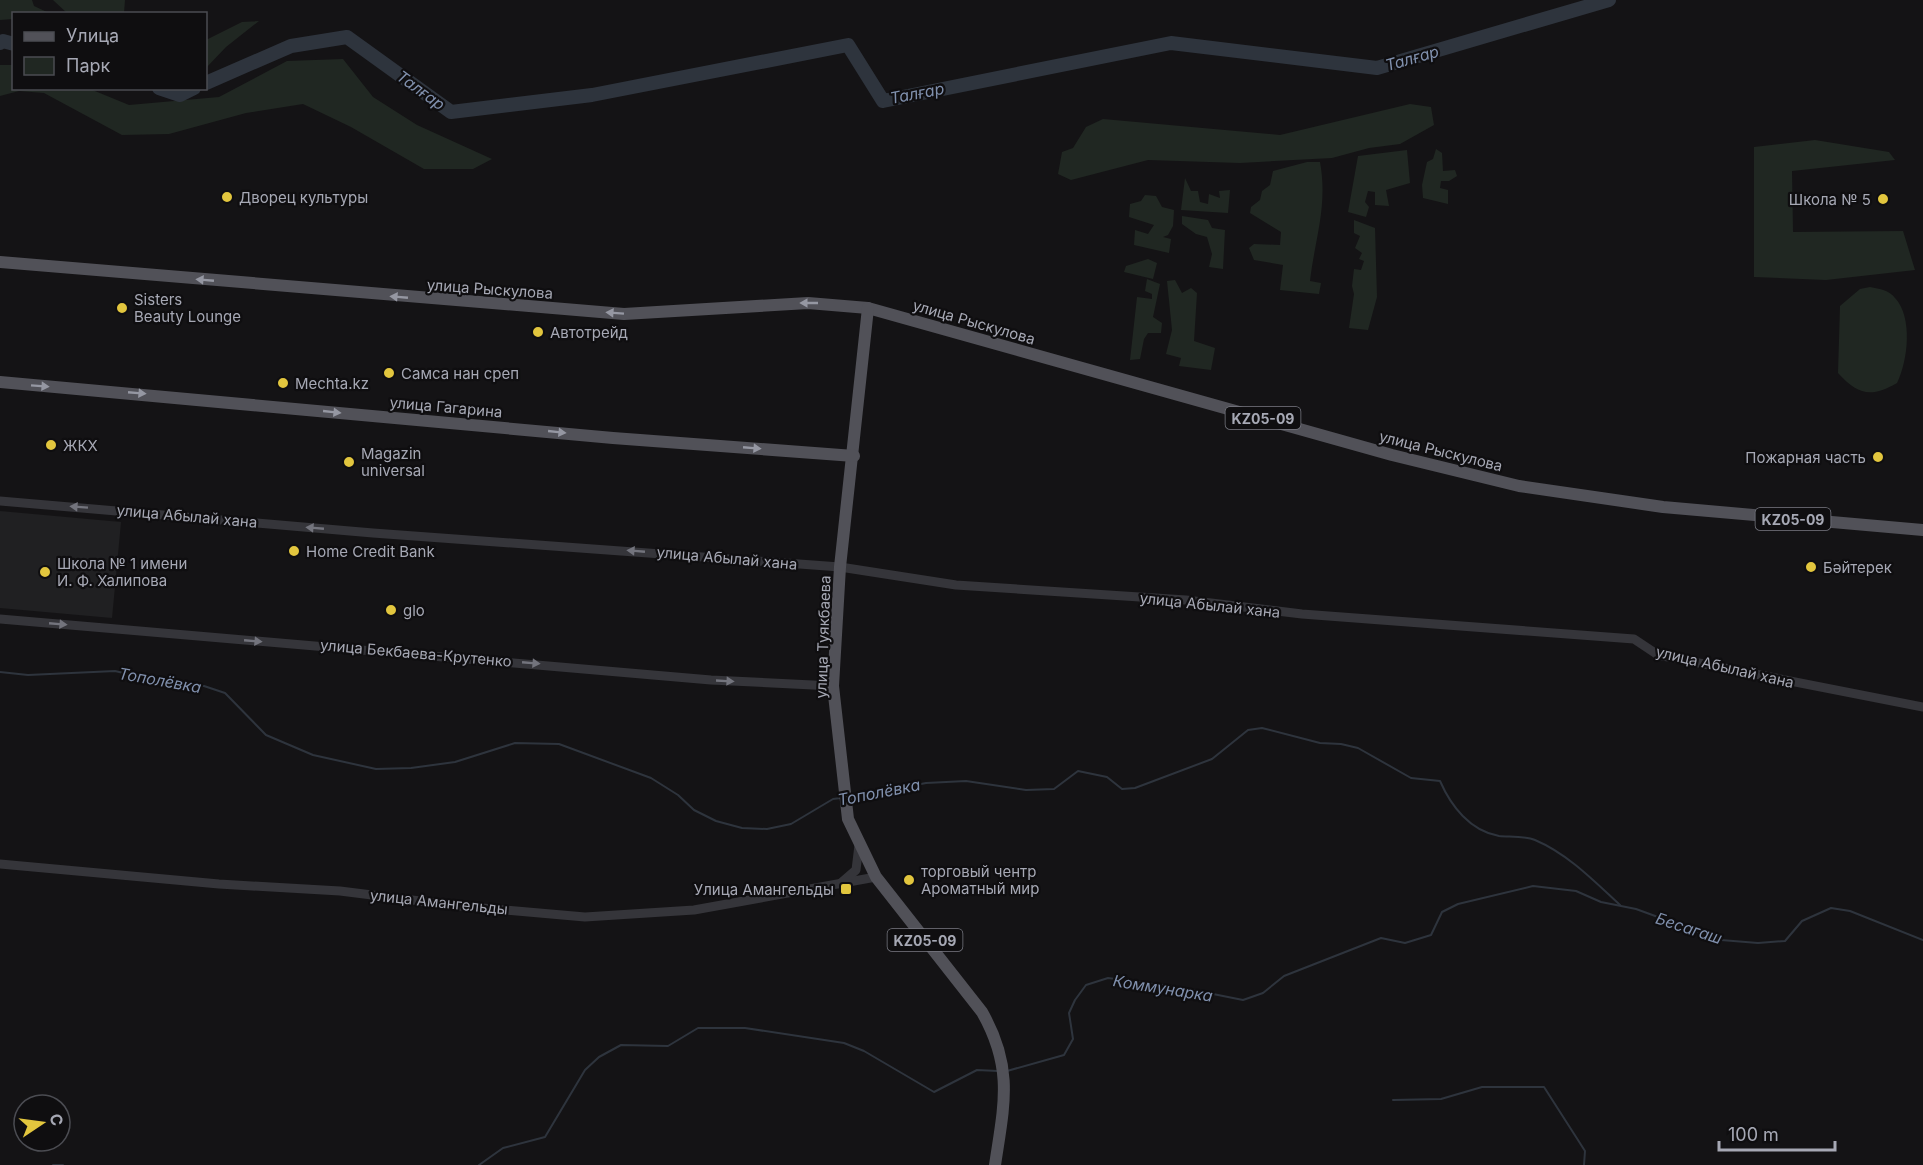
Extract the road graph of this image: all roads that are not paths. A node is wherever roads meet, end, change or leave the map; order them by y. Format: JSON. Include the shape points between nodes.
{"nodes":[{"id":1,"x":0,"y":262,"type":"edge"},
{"id":2,"x":868,"y":308,"type":"junction"},
{"id":3,"x":0,"y":382,"type":"edge"},
{"id":4,"x":854,"y":456,"type":"junction"},
{"id":5,"x":0,"y":501,"type":"edge"},
{"id":6,"x":1923,"y":530,"type":"edge"},
{"id":7,"x":840,"y":567,"type":"junction"},
{"id":8,"x":0,"y":619,"type":"edge"},
{"id":9,"x":833,"y":686,"type":"junction"},
{"id":10,"x":1923,"y":707,"type":"edge"},
{"id":11,"x":859,"y":845,"type":"junction"},
{"id":12,"x":0,"y":864,"type":"edge"},
{"id":13,"x":876,"y":877,"type":"junction"},
{"id":14,"x":840,"y":883,"type":"junction"},
{"id":15,"x":995,"y":1165,"type":"edge"}],
"edges":[{"from":2,"to":1,"type":"main road","name":"улица Рыскулова","one_way":true,"via":[[808,303],[624,314]]},
{"from":2,"to":4,"type":"main road","name":"улица Туякбаева","number":"KZ05-09"},
{"from":2,"to":6,"type":"main road","name":"улица Рыскулова","number":"KZ05-09","via":[[1392,455],[1519,486],[1663,507]]},
{"from":3,"to":4,"type":"main road","name":"улица Гагарина","one_way":true},
{"from":4,"to":7,"type":"main road","name":"улица Туякбаева","number":"KZ05-09"},
{"from":7,"to":5,"type":"street","name":"улица Абылай хана","one_way":true},
{"from":7,"to":9,"type":"main road","name":"улица Туякбаева","number":"KZ05-09"},
{"from":7,"to":10,"type":"street","name":"улица Абылай хана","via":[[956,585],[1186,600],[1302,614],[1634,639],[1658,655]]},
{"from":8,"to":9,"type":"street","name":"улица Бекбаева-Крутенко","one_way":true,"via":[[711,680]]},
{"from":9,"to":11,"type":"main road","name":"улица Туякбаева","number":"KZ05-09","via":[[848,819]]},
{"from":11,"to":13,"type":"main road","name":"улица Туякбаева","number":"KZ05-09"},
{"from":11,"to":14,"type":"street","via":[[856,870]]},
{"from":12,"to":14,"type":"street","name":"улица Амангельды","via":[[340,891],[585,917],[694,910]]},
{"from":13,"to":14,"type":"street","name":"улица Амангельды"},
{"from":13,"to":15,"type":"main road","name":"улица Туякбаева","number":"KZ05-09","via":[[992,1030],[1005,1077]]}]}
